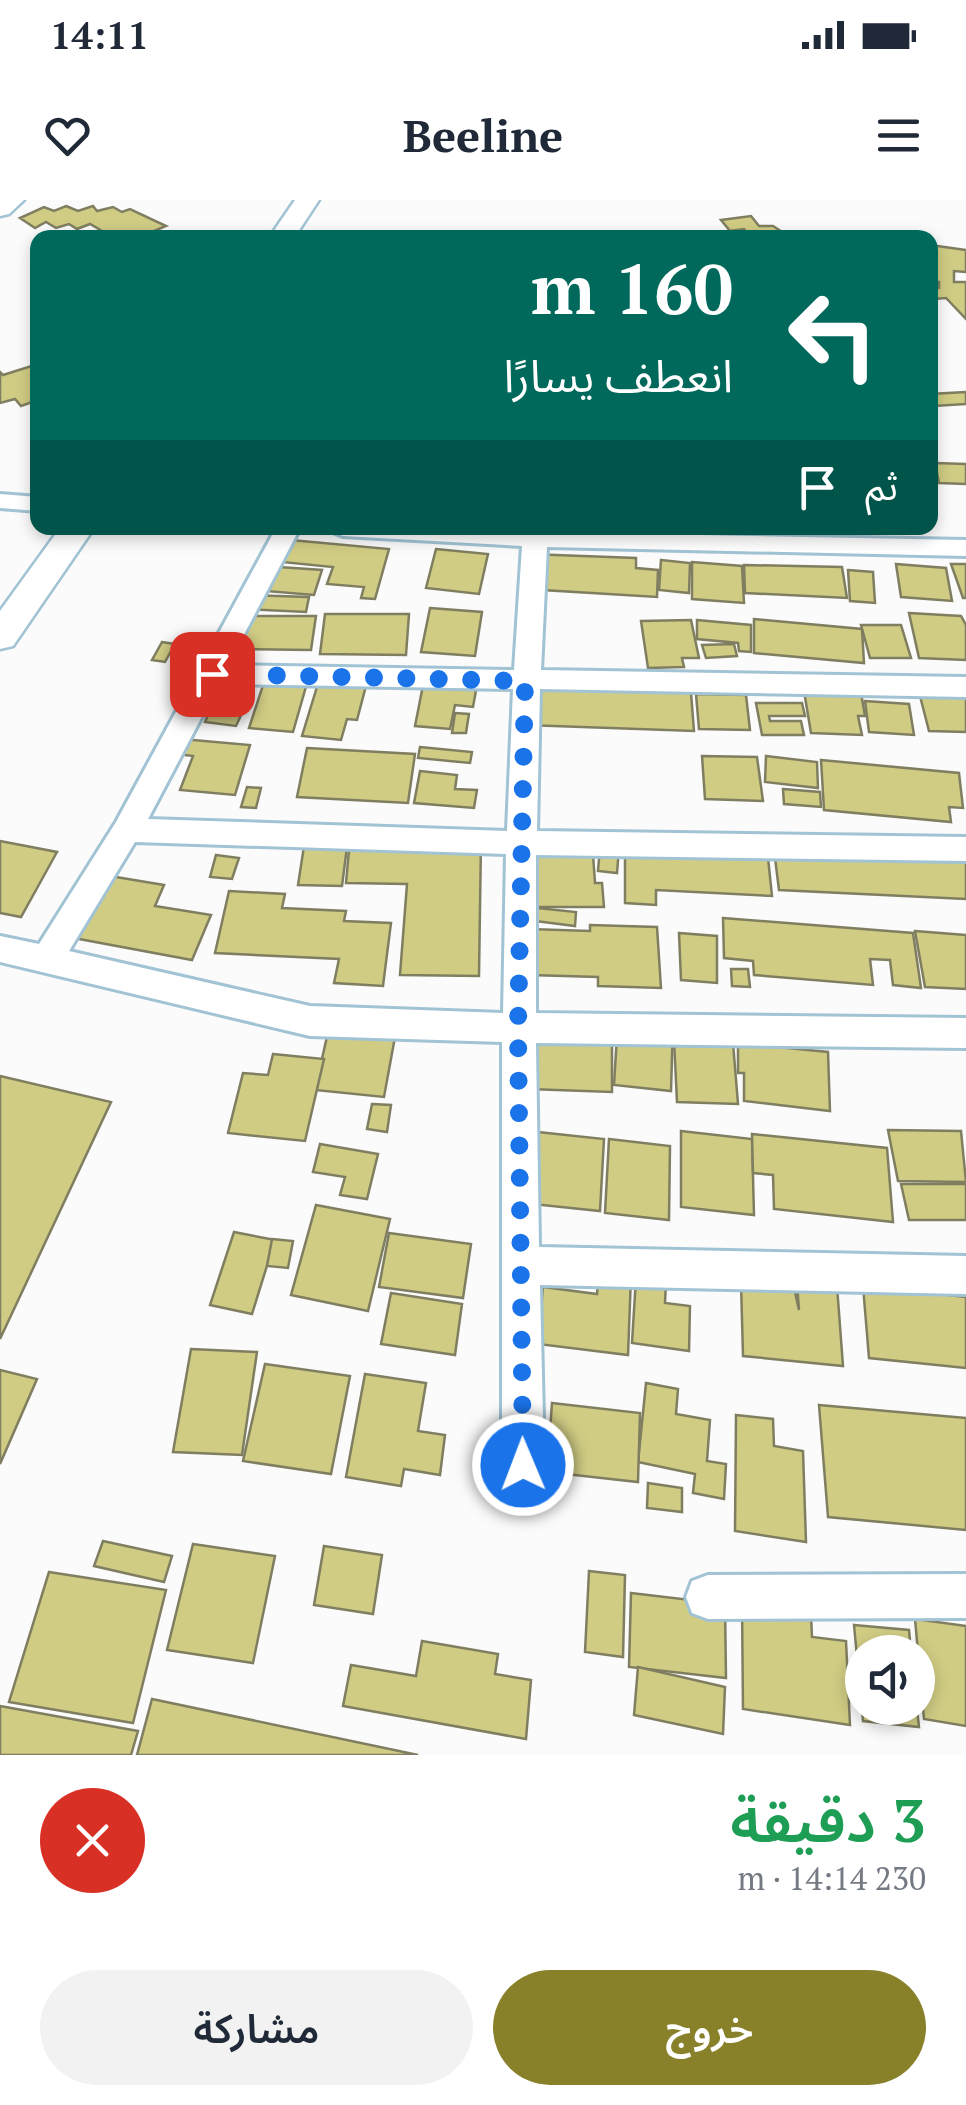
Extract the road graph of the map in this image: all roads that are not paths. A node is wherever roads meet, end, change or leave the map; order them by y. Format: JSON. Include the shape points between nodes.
{"nodes":[{"id":1,"x":12,"y":200,"type":"edge"},
{"id":2,"x":303,"y":202,"type":"edge"},
{"id":3,"x":0,"y":209,"type":"edge"},
{"id":4,"x":286,"y":230,"type":"edge"},
{"id":5,"x":0,"y":501,"type":"edge"},
{"id":6,"x":30,"y":503,"type":"edge"},
{"id":7,"x":72,"y":535,"type":"edge"},
{"id":8,"x":284,"y":535,"type":"edge"},
{"id":9,"x":465,"y":535,"type":"edge"},
{"id":10,"x":535,"y":539,"type":"junction"},
{"id":11,"x":966,"y":548,"type":"edge"},
{"id":12,"x":0,"y":638,"type":"edge"},
{"id":13,"x":212,"y":674,"type":"junction"},
{"id":14,"x":525,"y":681,"type":"junction"},
{"id":15,"x":966,"y":687,"type":"edge"},
{"id":16,"x":128,"y":830,"type":"junction"},
{"id":17,"x":521,"y":842,"type":"junction"},
{"id":18,"x":966,"y":849,"type":"edge"},
{"id":19,"x":0,"y":948,"type":"edge"},
{"id":20,"x":48,"y":958,"type":"junction"},
{"id":21,"x":518,"y":1028,"type":"junction"},
{"id":22,"x":966,"y":1033,"type":"edge"},
{"id":23,"x":520,"y":1266,"type":"junction"},
{"id":24,"x":966,"y":1275,"type":"edge"},
{"id":25,"x":523,"y":1465,"type":"dead end"},
{"id":26,"x":966,"y":1596,"type":"edge"},
{"id":27,"x":708,"y":1597,"type":"dead end"}],
"edges":[{"from":1,"to":3,"type":"main road"},
{"from":2,"to":4,"type":"main road"},
{"from":5,"to":6,"type":"street"},
{"from":7,"to":12,"type":"main road"},
{"from":8,"to":13,"type":"street"},
{"from":9,"to":10,"type":"street"},
{"from":10,"to":11,"type":"street"},
{"from":10,"to":14,"type":"street"},
{"from":13,"to":14,"type":"street"},
{"from":13,"to":16,"type":"street"},
{"from":14,"to":15,"type":"street"},
{"from":14,"to":17,"type":"street"},
{"from":16,"to":17,"type":"street"},
{"from":16,"to":20,"type":"street"},
{"from":17,"to":18,"type":"street"},
{"from":17,"to":21,"type":"street"},
{"from":19,"to":20,"type":"street"},
{"from":20,"to":21,"type":"street","via":[[310,1021]]},
{"from":21,"to":22,"type":"street"},
{"from":21,"to":23,"type":"street"},
{"from":23,"to":24,"type":"street"},
{"from":23,"to":25,"type":"street"},
{"from":26,"to":27,"type":"street"}]}
